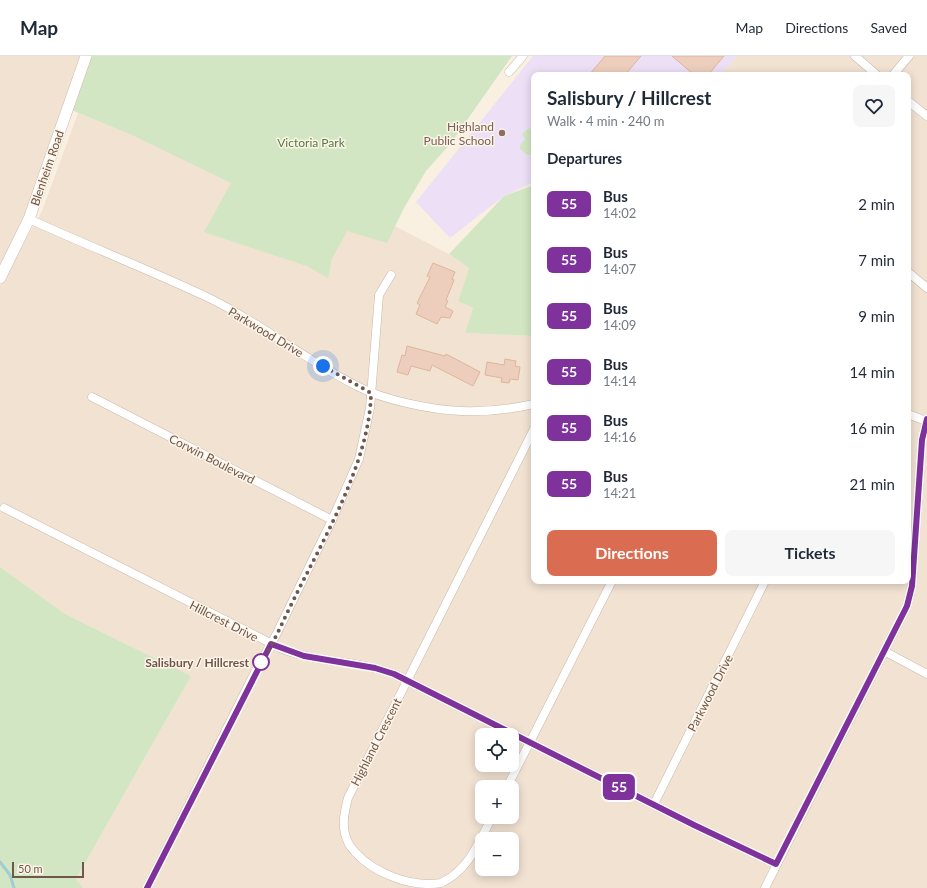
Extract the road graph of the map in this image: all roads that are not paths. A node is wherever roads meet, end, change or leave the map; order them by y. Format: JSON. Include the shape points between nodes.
{"nodes":[{"id":1,"x":86,"y":56,"type":"edge"},
{"id":2,"x":523,"y":56,"type":"edge"},
{"id":3,"x":855,"y":56,"type":"edge"},
{"id":4,"x":909,"y":56,"type":"edge"},
{"id":5,"x":509,"y":72,"type":"dead end"},
{"id":6,"x":874,"y":72,"type":"edge"},
{"id":7,"x":896,"y":72,"type":"edge"},
{"id":8,"x":911,"y":103,"type":"edge"},
{"id":9,"x":927,"y":116,"type":"edge"},
{"id":10,"x":29,"y":219,"type":"junction"},
{"id":11,"x":391,"y":275,"type":"dead end"},
{"id":12,"x":911,"y":275,"type":"edge"},
{"id":13,"x":0,"y":278,"type":"edge"},
{"id":14,"x":927,"y":288,"type":"edge"},
{"id":15,"x":371,"y":393,"type":"junction"},
{"id":16,"x":92,"y":397,"type":"dead end"},
{"id":17,"x":531,"y":405,"type":"edge"},
{"id":18,"x":911,"y":415,"type":"edge"},
{"id":19,"x":927,"y":420,"type":"edge"},
{"id":20,"x":531,"y":435,"type":"edge"},
{"id":21,"x":4,"y":508,"type":"dead end"},
{"id":22,"x":332,"y":520,"type":"junction"},
{"id":23,"x":610,"y":584,"type":"edge"},
{"id":24,"x":764,"y":584,"type":"edge"},
{"id":25,"x":271,"y":644,"type":"junction"},
{"id":26,"x":884,"y":651,"type":"junction"},
{"id":27,"x":927,"y":674,"type":"edge"},
{"id":28,"x":407,"y":680,"type":"junction"},
{"id":29,"x":530,"y":743,"type":"junction"},
{"id":30,"x":511,"y":780,"type":"edge"},
{"id":31,"x":654,"y":804,"type":"junction"},
{"id":32,"x":488,"y":824,"type":"edge"},
{"id":33,"x":776,"y":864,"type":"junction"},
{"id":34,"x":147,"y":888,"type":"edge"},
{"id":35,"x":764,"y":888,"type":"edge"}],
"edges":[{"from":1,"to":10,"type":"main road","name":"Blenheim Road"},
{"from":2,"to":5,"type":"street"},
{"from":3,"to":6,"type":"street"},
{"from":4,"to":7,"type":"street"},
{"from":8,"to":9,"type":"street"},
{"from":10,"to":13,"type":"main road","name":"Blenheim Road"},
{"from":10,"to":15,"type":"street","name":"Parkwood Drive","via":[[209,298],[263,328],[334,374]]},
{"from":11,"to":15,"type":"street","via":[[379,295]]},
{"from":12,"to":14,"type":"street"},
{"from":15,"to":17,"type":"street","name":"Parkwood Drive","via":[[462,411],[509,409]]},
{"from":15,"to":22,"type":"street","via":[[359,459]]},
{"from":16,"to":22,"type":"street","name":"Corwin Boulevard"},
{"from":18,"to":19,"type":"street"},
{"from":19,"to":26,"type":"street","via":[[922,440],[912,586],[903,614]]},
{"from":20,"to":28,"type":"street","name":"Highland Crescent"},
{"from":21,"to":25,"type":"street","name":"Hillcrest Drive"},
{"from":22,"to":25,"type":"street"},
{"from":23,"to":29,"type":"street"},
{"from":24,"to":31,"type":"street","name":"Parkwood Drive"},
{"from":25,"to":28,"type":"street","name":"Hillcrest Drive","via":[[304,656],[386,671]]},
{"from":25,"to":34,"type":"street"},
{"from":26,"to":27,"type":"street"},
{"from":26,"to":33,"type":"street"},
{"from":28,"to":29,"type":"street","name":"Hillcrest Drive"},
{"from":28,"to":32,"type":"street","name":"Highland Crescent","via":[[348,798],[343,818],[348,843],[366,864],[384,876],[406,885],[426,886],[440,883],[453,876],[468,863]]},
{"from":29,"to":30,"type":"street"},
{"from":29,"to":31,"type":"street","name":"Hillcrest Drive"},
{"from":31,"to":33,"type":"street","name":"Hillcrest Drive"},
{"from":33,"to":35,"type":"street"}]}
